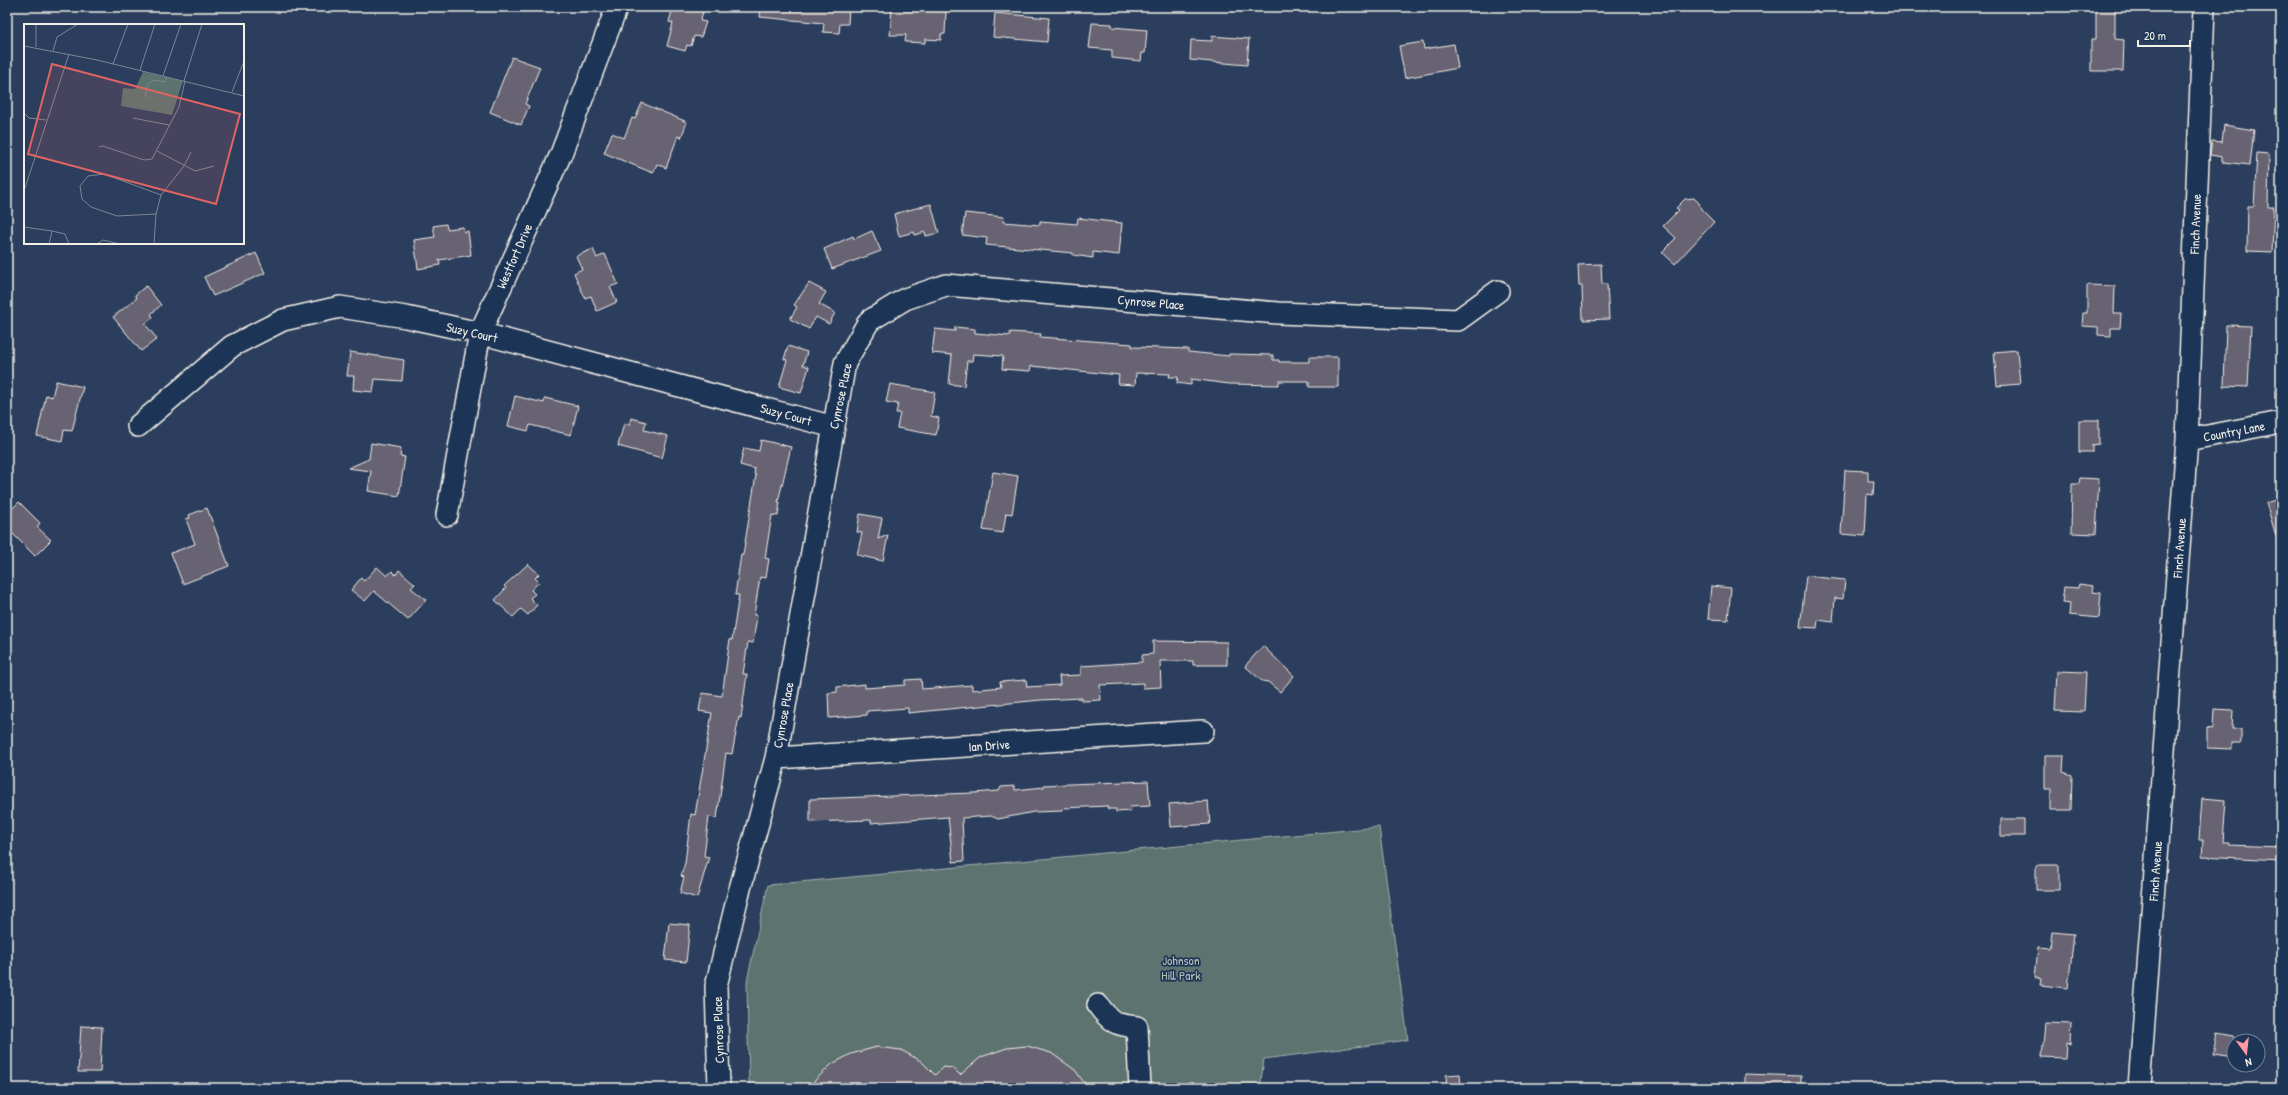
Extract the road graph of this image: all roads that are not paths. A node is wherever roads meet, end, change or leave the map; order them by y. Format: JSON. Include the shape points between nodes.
{"nodes":[{"id":1,"x":617,"y":7,"type":"edge"},
{"id":2,"x":2204,"y":7,"type":"edge"},
{"id":3,"x":1498,"y":291,"type":"dead end"},
{"id":4,"x":480,"y":333,"type":"junction"},
{"id":5,"x":2281,"y":422,"type":"edge"},
{"id":6,"x":138,"y":426,"type":"dead end"},
{"id":7,"x":834,"y":427,"type":"junction"},
{"id":8,"x":2186,"y":440,"type":"junction"},
{"id":9,"x":447,"y":515,"type":"dead end"},
{"id":10,"x":1202,"y":731,"type":"dead end"},
{"id":11,"x":776,"y":758,"type":"junction"},
{"id":12,"x":1098,"y":1005,"type":"dead end"},
{"id":13,"x":719,"y":1088,"type":"edge"},
{"id":14,"x":1140,"y":1088,"type":"edge"},
{"id":15,"x":2139,"y":1088,"type":"edge"}],
"edges":[{"from":1,"to":4,"type":"street","name":"Westfort Drive","via":[[561,154]]},
{"from":2,"to":8,"type":"street","name":"Finch Avenue"},
{"from":3,"to":7,"type":"street","name":"Cynrose Place","via":[[1458,320],[1278,313],[946,285],[905,299],[869,321],[845,363]]},
{"from":4,"to":6,"type":"street","name":"Suzy Court","via":[[340,307],[283,320],[232,346]]},
{"from":4,"to":7,"type":"street","name":"Suzy Court"},
{"from":4,"to":9,"type":"street","name":"Westfort Drive"},
{"from":5,"to":8,"type":"street","name":"Country Lane"},
{"from":7,"to":11,"type":"street","name":"Cynrose Place"},
{"from":8,"to":15,"type":"street","name":"Finch Avenue"},
{"from":10,"to":11,"type":"street","name":"Ian Drive"},
{"from":11,"to":13,"type":"street","name":"Cynrose Place","via":[[716,986]]},
{"from":12,"to":14,"type":"street","via":[[1108,1019],[1119,1026],[1137,1027]]}]}
